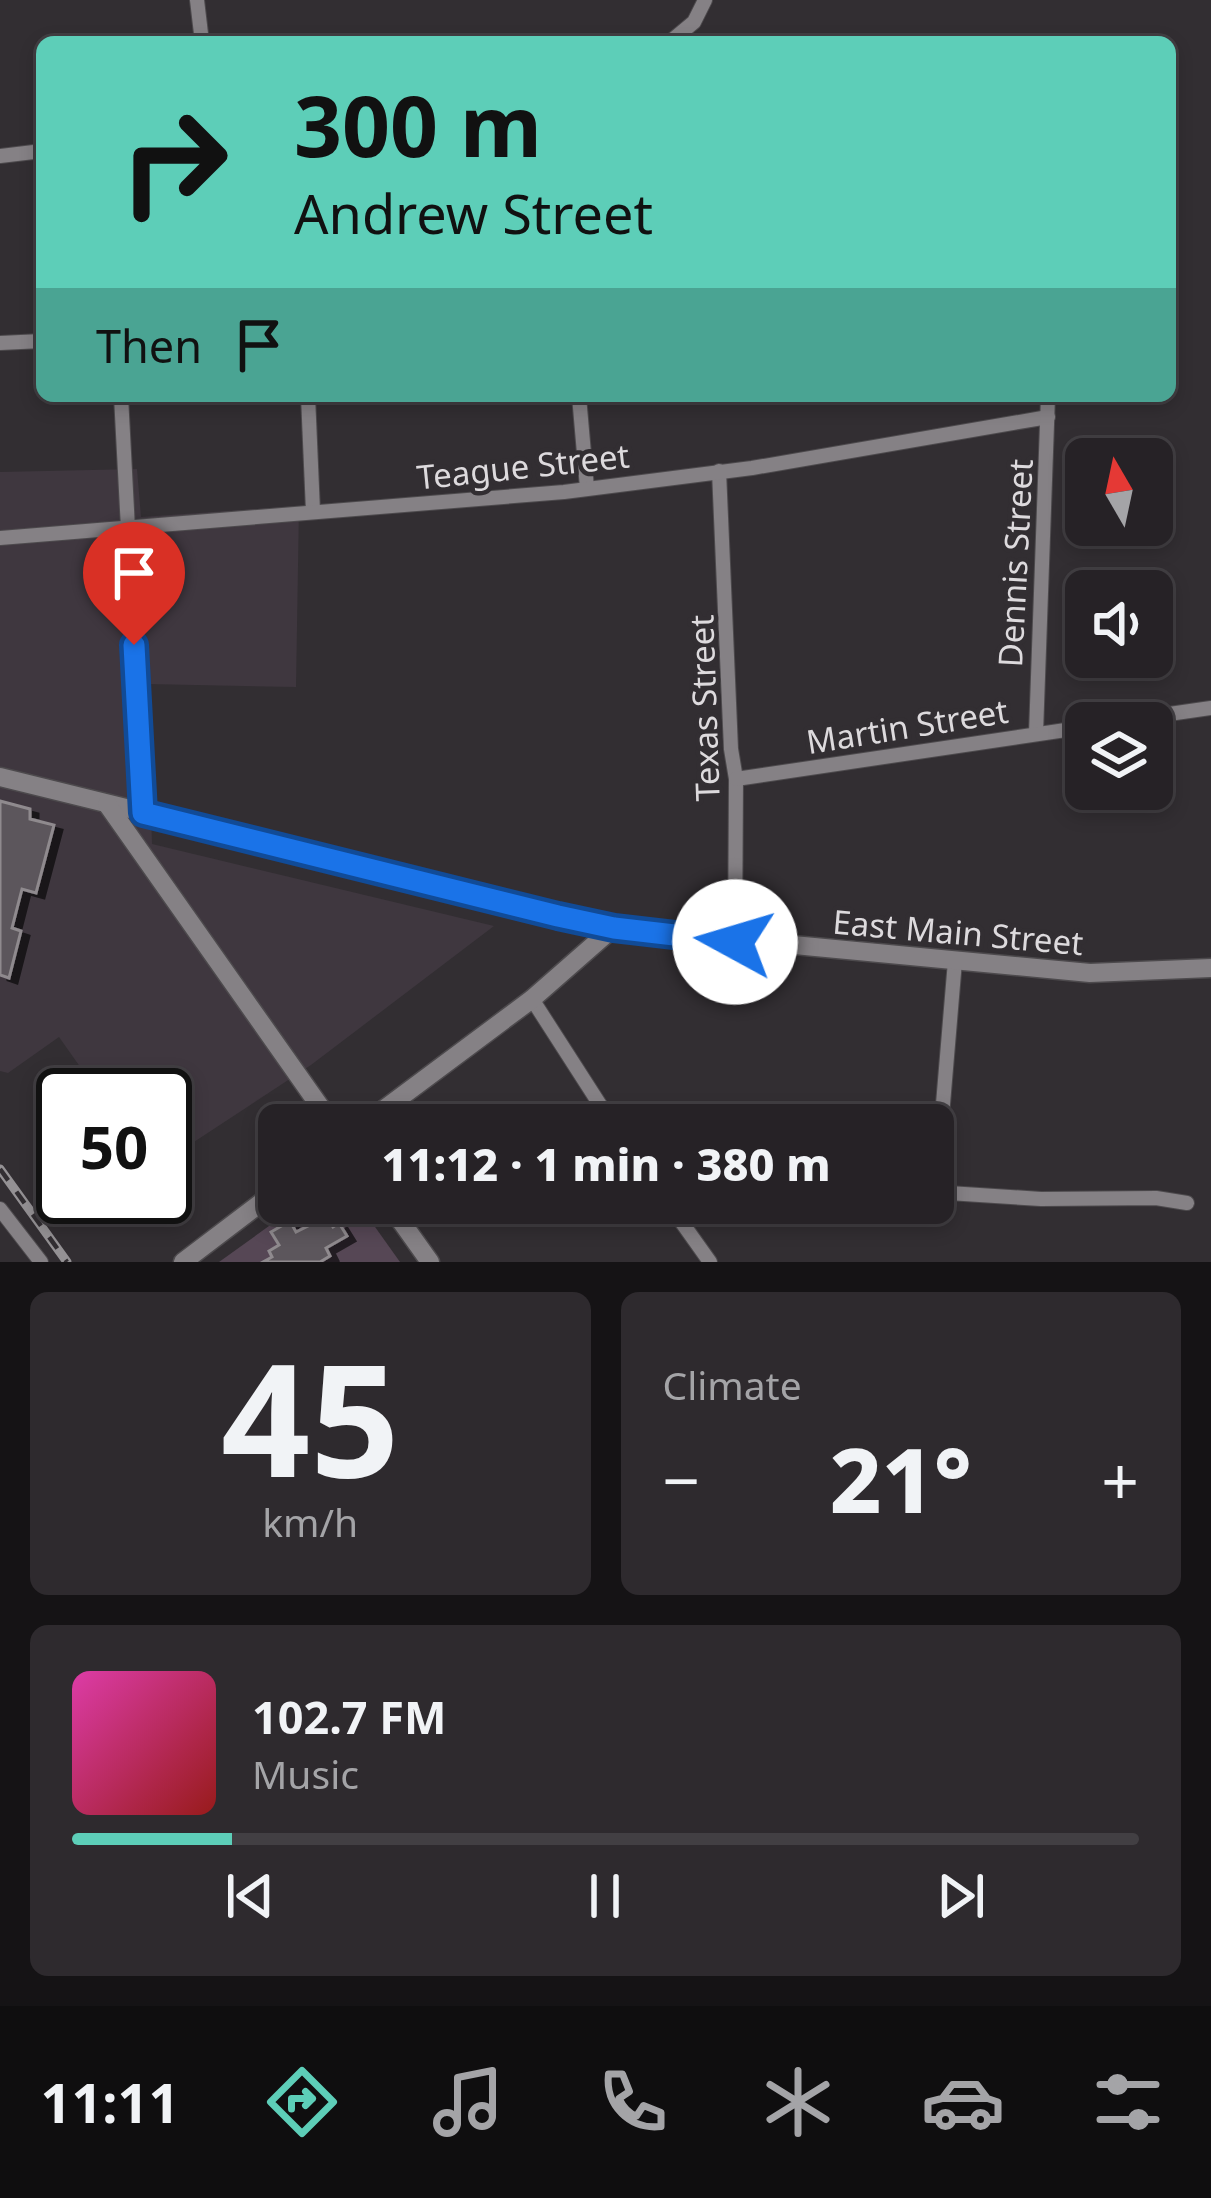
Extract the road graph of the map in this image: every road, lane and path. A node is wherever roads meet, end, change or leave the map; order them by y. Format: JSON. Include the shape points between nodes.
{"nodes":[{"id":1,"x":197,"y":0,"type":"edge"},
{"id":2,"x":705,"y":0,"type":"edge"},
{"id":3,"x":201,"y":36,"type":"edge"},
{"id":4,"x":677,"y":36,"type":"edge"},
{"id":5,"x":36,"y":152,"type":"edge"},
{"id":6,"x":0,"y":156,"type":"edge"},
{"id":7,"x":36,"y":341,"type":"edge"},
{"id":8,"x":0,"y":343,"type":"edge"},
{"id":9,"x":121,"y":402,"type":"edge"},
{"id":10,"x":308,"y":402,"type":"edge"},
{"id":11,"x":580,"y":402,"type":"edge"},
{"id":12,"x":1048,"y":402,"type":"edge"},
{"id":13,"x":1048,"y":417,"type":"junction"},
{"id":14,"x":719,"y":471,"type":"junction"},
{"id":15,"x":587,"y":488,"type":"junction"},
{"id":16,"x":314,"y":511,"type":"junction"},
{"id":17,"x":128,"y":527,"type":"junction"},
{"id":18,"x":0,"y":538,"type":"edge"},
{"id":19,"x":1211,"y":708,"type":"edge"},
{"id":20,"x":1173,"y":713,"type":"edge"},
{"id":21,"x":1065,"y":730,"type":"edge"},
{"id":22,"x":1036,"y":733,"type":"junction"},
{"id":23,"x":0,"y":777,"type":"edge"},
{"id":24,"x":736,"y":779,"type":"junction"},
{"id":25,"x":107,"y":804,"type":"junction"},
{"id":26,"x":143,"y":813,"type":"junction"},
{"id":27,"x":614,"y":928,"type":"junction"},
{"id":28,"x":735,"y":942,"type":"junction"},
{"id":29,"x":955,"y":961,"type":"junction"},
{"id":30,"x":1211,"y":968,"type":"edge"},
{"id":31,"x":532,"y":999,"type":"junction"},
{"id":32,"x":318,"y":1104,"type":"edge"},
{"id":33,"x":391,"y":1104,"type":"edge"},
{"id":34,"x":600,"y":1104,"type":"edge"},
{"id":35,"x":943,"y":1104,"type":"edge"},
{"id":36,"x":954,"y":1193,"type":"edge"},
{"id":37,"x":1187,"y":1203,"type":"dead end"},
{"id":38,"x":258,"y":1205,"type":"edge"},
{"id":39,"x":0,"y":1209,"type":"edge"},
{"id":40,"x":403,"y":1224,"type":"edge"},
{"id":41,"x":683,"y":1224,"type":"edge"},
{"id":42,"x":41,"y":1262,"type":"edge"},
{"id":43,"x":183,"y":1262,"type":"edge"},
{"id":44,"x":430,"y":1262,"type":"edge"},
{"id":45,"x":710,"y":1262,"type":"edge"}],
"edges":[{"from":1,"to":3,"type":"street"},
{"from":2,"to":4,"type":"street"},
{"from":5,"to":6,"type":"street"},
{"from":7,"to":8,"type":"street"},
{"from":9,"to":17,"type":"street"},
{"from":10,"to":16,"type":"street"},
{"from":11,"to":15,"type":"street"},
{"from":12,"to":13,"type":"street","name":"Dennis Street"},
{"from":13,"to":14,"type":"street","name":"Teague Street"},
{"from":13,"to":22,"type":"street","name":"Dennis Street"},
{"from":14,"to":15,"type":"street","name":"Teague Street"},
{"from":14,"to":24,"type":"street","name":"Texas Street"},
{"from":15,"to":16,"type":"street","name":"Teague Street"},
{"from":16,"to":17,"type":"street","name":"Teague Street"},
{"from":17,"to":18,"type":"street","name":"Teague Street"},
{"from":17,"to":26,"type":"street"},
{"from":19,"to":20,"type":"street"},
{"from":21,"to":22,"type":"street","name":"Martin Street"},
{"from":22,"to":24,"type":"street","name":"Martin Street"},
{"from":23,"to":25,"type":"main road","name":"East Main Street"},
{"from":24,"to":28,"type":"street","name":"Texas Street"},
{"from":25,"to":26,"type":"main road","name":"East Main Street"},
{"from":25,"to":32,"type":"main road"},
{"from":26,"to":27,"type":"main road","name":"East Main Street"},
{"from":27,"to":28,"type":"main road","name":"East Main Street"},
{"from":27,"to":31,"type":"main road"},
{"from":28,"to":29,"type":"main road","name":"East Main Street"},
{"from":29,"to":30,"type":"main road","name":"East Main Street","via":[[1090,974]]},
{"from":29,"to":35,"type":"street"},
{"from":31,"to":33,"type":"main road"},
{"from":31,"to":34,"type":"street"},
{"from":36,"to":37,"type":"street"},
{"from":38,"to":43,"type":"main road"},
{"from":39,"to":42,"type":"street"},
{"from":40,"to":44,"type":"main road"},
{"from":41,"to":45,"type":"street"}]}
